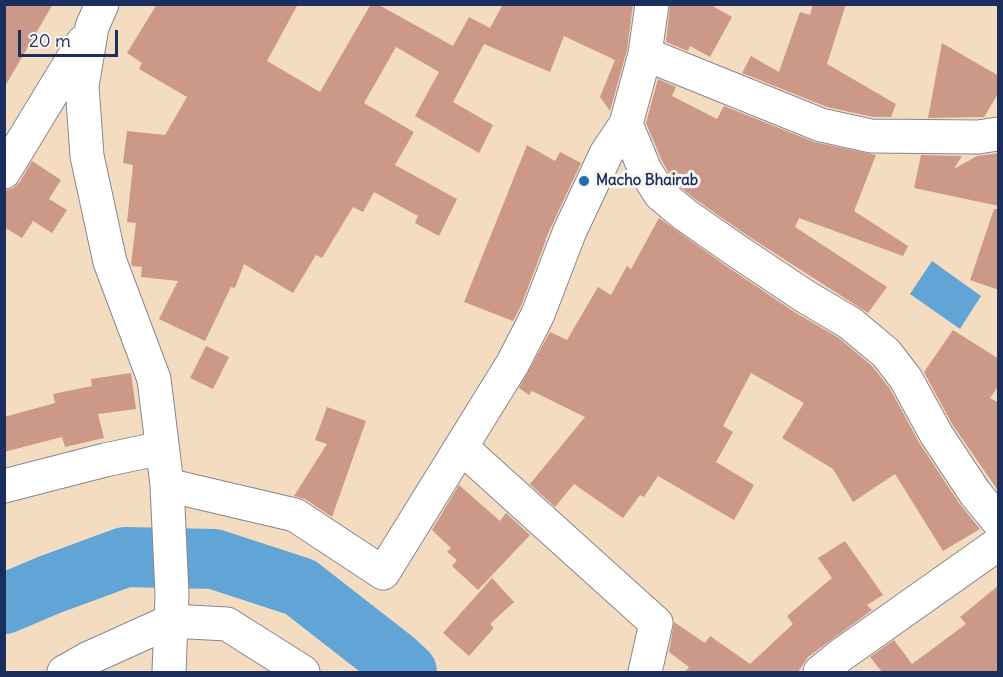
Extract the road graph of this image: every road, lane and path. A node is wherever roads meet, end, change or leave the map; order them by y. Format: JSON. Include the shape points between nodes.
{"nodes":[{"id":1,"x":652,"y":4,"type":"edge"},
{"id":2,"x":97,"y":16,"type":"edge"},
{"id":3,"x":645,"y":54,"type":"junction"},
{"id":4,"x":626,"y":124,"type":"junction"},
{"id":5,"x":999,"y":134,"type":"edge"},
{"id":6,"x":4,"y":172,"type":"edge"},
{"id":7,"x":461,"y":447,"type":"junction"},
{"id":8,"x":162,"y":448,"type":"junction"},
{"id":9,"x":167,"y":485,"type":"junction"},
{"id":10,"x":4,"y":486,"type":"edge"},
{"id":11,"x":999,"y":521,"type":"edge"},
{"id":12,"x":999,"y":544,"type":"edge"},
{"id":13,"x":171,"y":607,"type":"junction"},
{"id":14,"x":64,"y":672,"type":"edge"},
{"id":15,"x":169,"y":672,"type":"edge"},
{"id":16,"x":303,"y":672,"type":"edge"},
{"id":17,"x":645,"y":672,"type":"edge"},
{"id":18,"x":820,"y":672,"type":"edge"}],
"edges":[{"from":1,"to":3,"type":"street"},
{"from":2,"to":6,"type":"street"},
{"from":2,"to":8,"type":"street","via":[[82,86],[87,156],[110,262],[154,379]]},
{"from":3,"to":4,"type":"street"},
{"from":3,"to":5,"type":"street","via":[[821,125],[871,136]]},
{"from":4,"to":7,"type":"street","via":[[606,154],[513,363]]},
{"from":4,"to":11,"type":"street","via":[[645,170],[660,194],[806,297],[850,323],[885,353],[906,378],[936,434],[975,493]]},
{"from":7,"to":9,"type":"street","via":[[383,573],[295,515]]},
{"from":7,"to":17,"type":"street","via":[[656,623]]},
{"from":8,"to":9,"type":"street"},
{"from":8,"to":10,"type":"street"},
{"from":9,"to":13,"type":"street"},
{"from":12,"to":18,"type":"street"},
{"from":13,"to":14,"type":"street"},
{"from":13,"to":15,"type":"street"},
{"from":13,"to":16,"type":"street","via":[[227,624]]}]}
